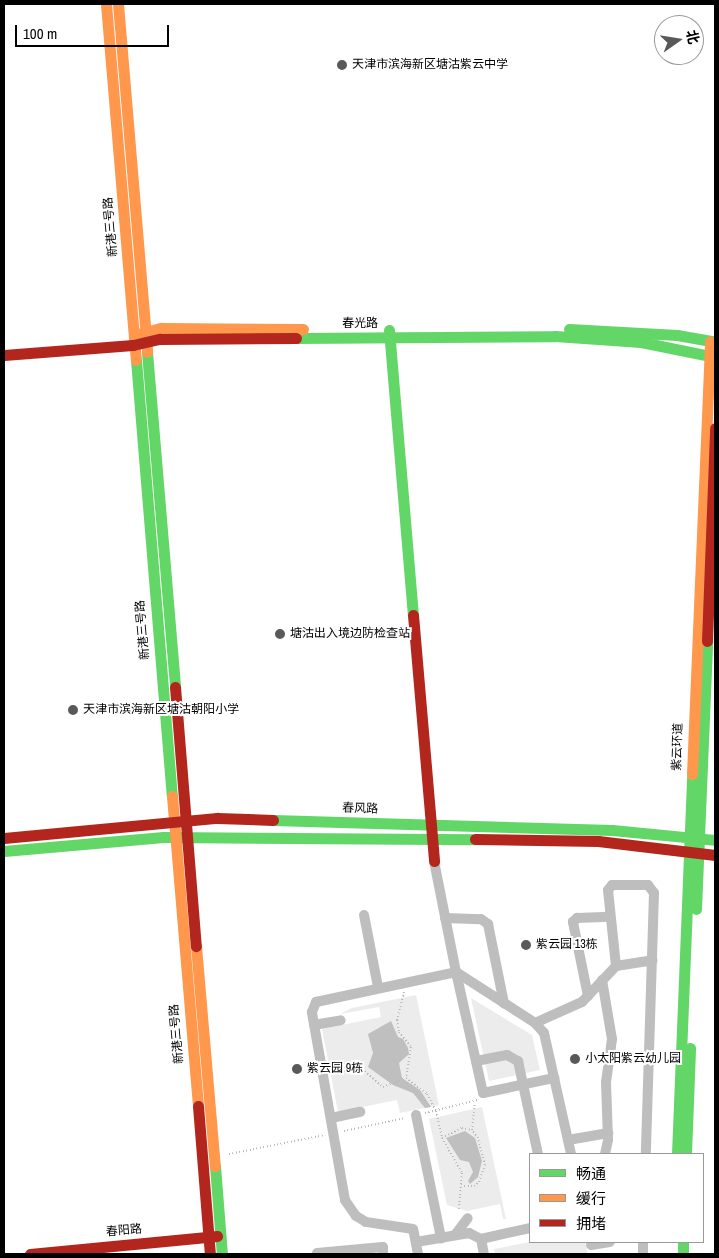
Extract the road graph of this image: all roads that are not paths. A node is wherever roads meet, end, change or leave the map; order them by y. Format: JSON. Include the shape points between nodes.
{"nodes":[{"id":1,"x":106,"y":4,"type":"edge"},
{"id":2,"x":118,"y":4,"type":"edge"},
{"id":3,"x":389,"y":333,"type":"junction"},
{"id":4,"x":146,"y":336,"type":"junction"},
{"id":5,"x":133,"y":340,"type":"junction"},
{"id":6,"x":712,"y":342,"type":"edge"},
{"id":7,"x":4,"y":347,"type":"edge"},
{"id":8,"x":4,"y":355,"type":"edge"},
{"id":9,"x":712,"y":356,"type":"edge"},
{"id":10,"x":715,"y":428,"type":"edge"},
{"id":11,"x":184,"y":786,"type":"junction"},
{"id":12,"x":218,"y":818,"type":"junction"},
{"id":13,"x":429,"y":824,"type":"junction"},
{"id":14,"x":181,"y":828,"type":"junction"},
{"id":15,"x":432,"y":837,"type":"junction"},
{"id":16,"x":4,"y":838,"type":"edge"},
{"id":17,"x":146,"y":838,"type":"junction"},
{"id":18,"x":715,"y":840,"type":"edge"},
{"id":19,"x":692,"y":846,"type":"junction"},
{"id":20,"x":669,"y":848,"type":"junction"},
{"id":21,"x":4,"y":851,"type":"edge"},
{"id":22,"x":715,"y":855,"type":"edge"},
{"id":23,"x":434,"y":861,"type":"joint"},
{"id":24,"x":176,"y":863,"type":"junction"},
{"id":25,"x":692,"y":876,"type":"junction"},
{"id":26,"x":364,"y":915,"type":"dead end"},
{"id":27,"x":610,"y":917,"type":"junction"},
{"id":28,"x":445,"y":918,"type":"junction"},
{"id":29,"x":653,"y":960,"type":"junction"},
{"id":30,"x":616,"y":966,"type":"junction"},
{"id":31,"x":456,"y":972,"type":"junction"},
{"id":32,"x":602,"y":980,"type":"junction"},
{"id":33,"x":378,"y":987,"type":"junction"},
{"id":34,"x":588,"y":996,"type":"junction"},
{"id":35,"x":504,"y":1003,"type":"junction"},
{"id":36,"x":341,"y":1020,"type":"dead end"},
{"id":37,"x":535,"y":1023,"type":"junction"},
{"id":38,"x":314,"y":1026,"type":"junction"},
{"id":39,"x":476,"y":1061,"type":"junction"},
{"id":40,"x":554,"y":1078,"type":"junction"},
{"id":41,"x":522,"y":1085,"type":"junction"},
{"id":42,"x":360,"y":1112,"type":"dead end"},
{"id":43,"x":416,"y":1115,"type":"dead end"},
{"id":44,"x":331,"y":1118,"type":"junction"},
{"id":45,"x":608,"y":1133,"type":"junction"},
{"id":46,"x":568,"y":1140,"type":"junction"},
{"id":47,"x":538,"y":1153,"type":"edge"},
{"id":48,"x":571,"y":1153,"type":"edge"},
{"id":49,"x":605,"y":1153,"type":"edge"},
{"id":50,"x":646,"y":1153,"type":"edge"},
{"id":51,"x":677,"y":1153,"type":"edge"},
{"id":52,"x":686,"y":1153,"type":"edge"},
{"id":53,"x":468,"y":1218,"type":"dead end"},
{"id":54,"x":529,"y":1228,"type":"edge"},
{"id":55,"x":455,"y":1235,"type":"junction"},
{"id":56,"x":214,"y":1237,"type":"junction"},
{"id":57,"x":441,"y":1238,"type":"junction"},
{"id":58,"x":481,"y":1239,"type":"junction"},
{"id":59,"x":416,"y":1242,"type":"junction"},
{"id":60,"x":606,"y":1243,"type":"edge"},
{"id":61,"x":592,"y":1247,"type":"edge"},
{"id":62,"x":317,"y":1253,"type":"dead end"},
{"id":63,"x":335,"y":1253,"type":"edge"},
{"id":64,"x":30,"y":1254,"type":"edge"},
{"id":65,"x":210,"y":1254,"type":"edge"},
{"id":66,"x":222,"y":1254,"type":"edge"},
{"id":67,"x":384,"y":1254,"type":"edge"},
{"id":68,"x":418,"y":1254,"type":"edge"},
{"id":69,"x":484,"y":1254,"type":"edge"}],
"edges":[{"from":1,"to":5,"type":"main road","name":"新港三号路"},
{"from":2,"to":4,"type":"main road","name":"新港三号路"},
{"from":3,"to":4,"type":"main road","name":"春光路"},
{"from":3,"to":6,"type":"main road","name":"春光路","via":[[603,329],[678,335]]},
{"from":3,"to":9,"type":"main road","name":"春光路","via":[[555,336],[641,342]]},
{"from":3,"to":13,"type":"main road"},
{"from":4,"to":5,"type":"main road","name":"春光路"},
{"from":4,"to":11,"type":"main road","name":"新港三号路"},
{"from":5,"to":7,"type":"main road","name":"春光路"},
{"from":5,"to":8,"type":"main road","name":"春光路"},
{"from":5,"to":14,"type":"main road","name":"新港三号路","via":[[170,785]]},
{"from":6,"to":9,"type":"main road","name":"紫云环道"},
{"from":9,"to":19,"type":"main road","name":"紫云环道"},
{"from":10,"to":19,"type":"main road","name":"紫云环道"},
{"from":11,"to":12,"type":"main road","via":[[195,812]]},
{"from":11,"to":14,"type":"main road","name":"新港三号路"},
{"from":12,"to":13,"type":"main road","name":"春风路"},
{"from":12,"to":14,"type":"main road","name":"春风路"},
{"from":13,"to":15,"type":"main road"},
{"from":13,"to":19,"type":"main road","name":"春风路","via":[[612,830],[668,836]]},
{"from":14,"to":15,"type":"main road","name":"春风路","via":[[219,836]]},
{"from":14,"to":16,"type":"main road","via":[[145,826]]},
{"from":14,"to":17,"type":"main road","name":"春风路"},
{"from":14,"to":24,"type":"main road","name":"新港三号路"},
{"from":14,"to":56,"type":"main road","name":"新港三号路","via":[[190,864]]},
{"from":15,"to":20,"type":"main road","name":"春风路","via":[[598,841]]},
{"from":15,"to":23,"type":"main road"},
{"from":17,"to":21,"type":"main road","name":"春风路"},
{"from":17,"to":24,"type":"main road","via":[[166,846]]},
{"from":18,"to":19,"type":"main road","name":"春风路"},
{"from":19,"to":20,"type":"main road","name":"春风路"},
{"from":19,"to":22,"type":"main road","name":"春风路"},
{"from":19,"to":25,"type":"main road","name":"紫云环道"},
{"from":20,"to":25,"type":"main road","via":[[683,858]]},
{"from":23,"to":28,"type":"street"},
{"from":24,"to":56,"type":"main road","name":"新港三号路"},
{"from":25,"to":51,"type":"main road","name":"紫云环道"},
{"from":25,"to":52,"type":"main road","name":"紫云环道"},
{"from":26,"to":33,"type":"street"},
{"from":27,"to":29,"type":"street","via":[[608,890],[612,885],[648,885],[654,893]]},
{"from":27,"to":30,"type":"street"},
{"from":27,"to":34,"type":"street","via":[[577,918],[573,922]]},
{"from":28,"to":31,"type":"street"},
{"from":28,"to":35,"type":"street","via":[[481,919],[488,924]]},
{"from":29,"to":30,"type":"street"},
{"from":29,"to":50,"type":"street"},
{"from":30,"to":32,"type":"street"},
{"from":31,"to":33,"type":"street"},
{"from":31,"to":35,"type":"street"},
{"from":31,"to":39,"type":"street"},
{"from":32,"to":34,"type":"street"},
{"from":32,"to":45,"type":"street","via":[[612,1039],[606,1082]]},
{"from":33,"to":38,"type":"street","via":[[316,1002],[312,1012]]},
{"from":34,"to":37,"type":"street","via":[[582,1002]]},
{"from":35,"to":37,"type":"street"},
{"from":36,"to":38,"type":"street"},
{"from":37,"to":40,"type":"street","via":[[544,1034]]},
{"from":38,"to":44,"type":"street"},
{"from":39,"to":41,"type":"street","via":[[507,1055],[518,1061]]},
{"from":39,"to":41,"type":"street","via":[[483,1093]]},
{"from":40,"to":41,"type":"street"},
{"from":40,"to":46,"type":"street"},
{"from":41,"to":47,"type":"street"},
{"from":42,"to":44,"type":"street"},
{"from":43,"to":57,"type":"street"},
{"from":44,"to":59,"type":"street","via":[[346,1200],[356,1216],[366,1222],[413,1229]]},
{"from":45,"to":46,"type":"street"},
{"from":45,"to":49,"type":"street"},
{"from":46,"to":48,"type":"street"},
{"from":53,"to":55,"type":"street"},
{"from":54,"to":58,"type":"street"},
{"from":55,"to":57,"type":"street"},
{"from":55,"to":58,"type":"street","via":[[469,1233]]},
{"from":56,"to":64,"type":"main road","name":"春阳路"},
{"from":56,"to":65,"type":"main road","name":"新港三号路"},
{"from":56,"to":66,"type":"main road","name":"新港三号路"},
{"from":57,"to":59,"type":"street"},
{"from":58,"to":69,"type":"street"},
{"from":59,"to":68,"type":"street"},
{"from":60,"to":61,"type":"street"},
{"from":62,"to":63,"type":"street"},
{"from":63,"to":67,"type":"street","via":[[382,1247]]}]}
